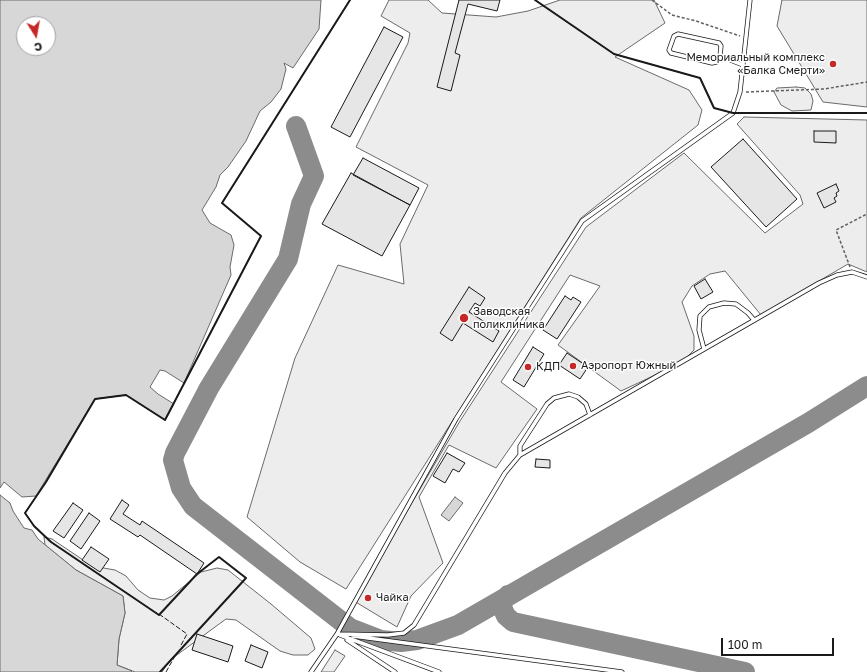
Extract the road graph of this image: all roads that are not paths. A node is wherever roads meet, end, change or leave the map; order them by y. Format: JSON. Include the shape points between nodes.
{"nodes":[{"id":1,"x":750,"y":0,"type":"edge"},
{"id":2,"x":720,"y":56,"type":"junction"},
{"id":3,"x":743,"y":65,"type":"junction"},
{"id":4,"x":867,"y":277,"type":"edge"},
{"id":5,"x":754,"y":320,"type":"junction"},
{"id":6,"x":704,"y":349,"type":"junction"},
{"id":7,"x":590,"y":415,"type":"junction"},
{"id":8,"x":520,"y":455,"type":"junction"},
{"id":9,"x":337,"y":634,"type":"junction"},
{"id":10,"x":605,"y":670,"type":"junction"},
{"id":11,"x":311,"y":672,"type":"edge"},
{"id":12,"x":395,"y":672,"type":"edge"},
{"id":13,"x":440,"y":672,"type":"edge"},
{"id":14,"x":596,"y":672,"type":"edge"},
{"id":15,"x":622,"y":672,"type":"edge"}],
"edges":[{"from":1,"to":3,"type":"lane"},
{"from":2,"to":2,"type":"lane","via":[[722,46],[719,43],[678,34],[674,36],[669,50],[671,53],[712,63],[717,62]]},
{"from":2,"to":3,"type":"lane"},
{"from":3,"to":9,"type":"lane","via":[[740,92],[733,113],[582,221],[456,420]]},
{"from":4,"to":5,"type":"lane","via":[[852,272],[837,275],[818,283]]},
{"from":5,"to":6,"type":"lane"},
{"from":5,"to":6,"type":"lane","via":[[736,304],[724,303],[709,307],[700,316],[700,336]]},
{"from":6,"to":7,"type":"lane"},
{"from":7,"to":8,"type":"lane"},
{"from":7,"to":8,"type":"lane","via":[[586,404],[578,397],[569,394],[554,398],[547,404],[520,446]]},
{"from":8,"to":9,"type":"lane","via":[[505,472],[414,625],[404,633],[388,635]]},
{"from":9,"to":10,"type":"lane"},
{"from":9,"to":11,"type":"lane"},
{"from":9,"to":12,"type":"lane"},
{"from":9,"to":13,"type":"lane"},
{"from":10,"to":14,"type":"lane"},
{"from":10,"to":15,"type":"lane"}]}
